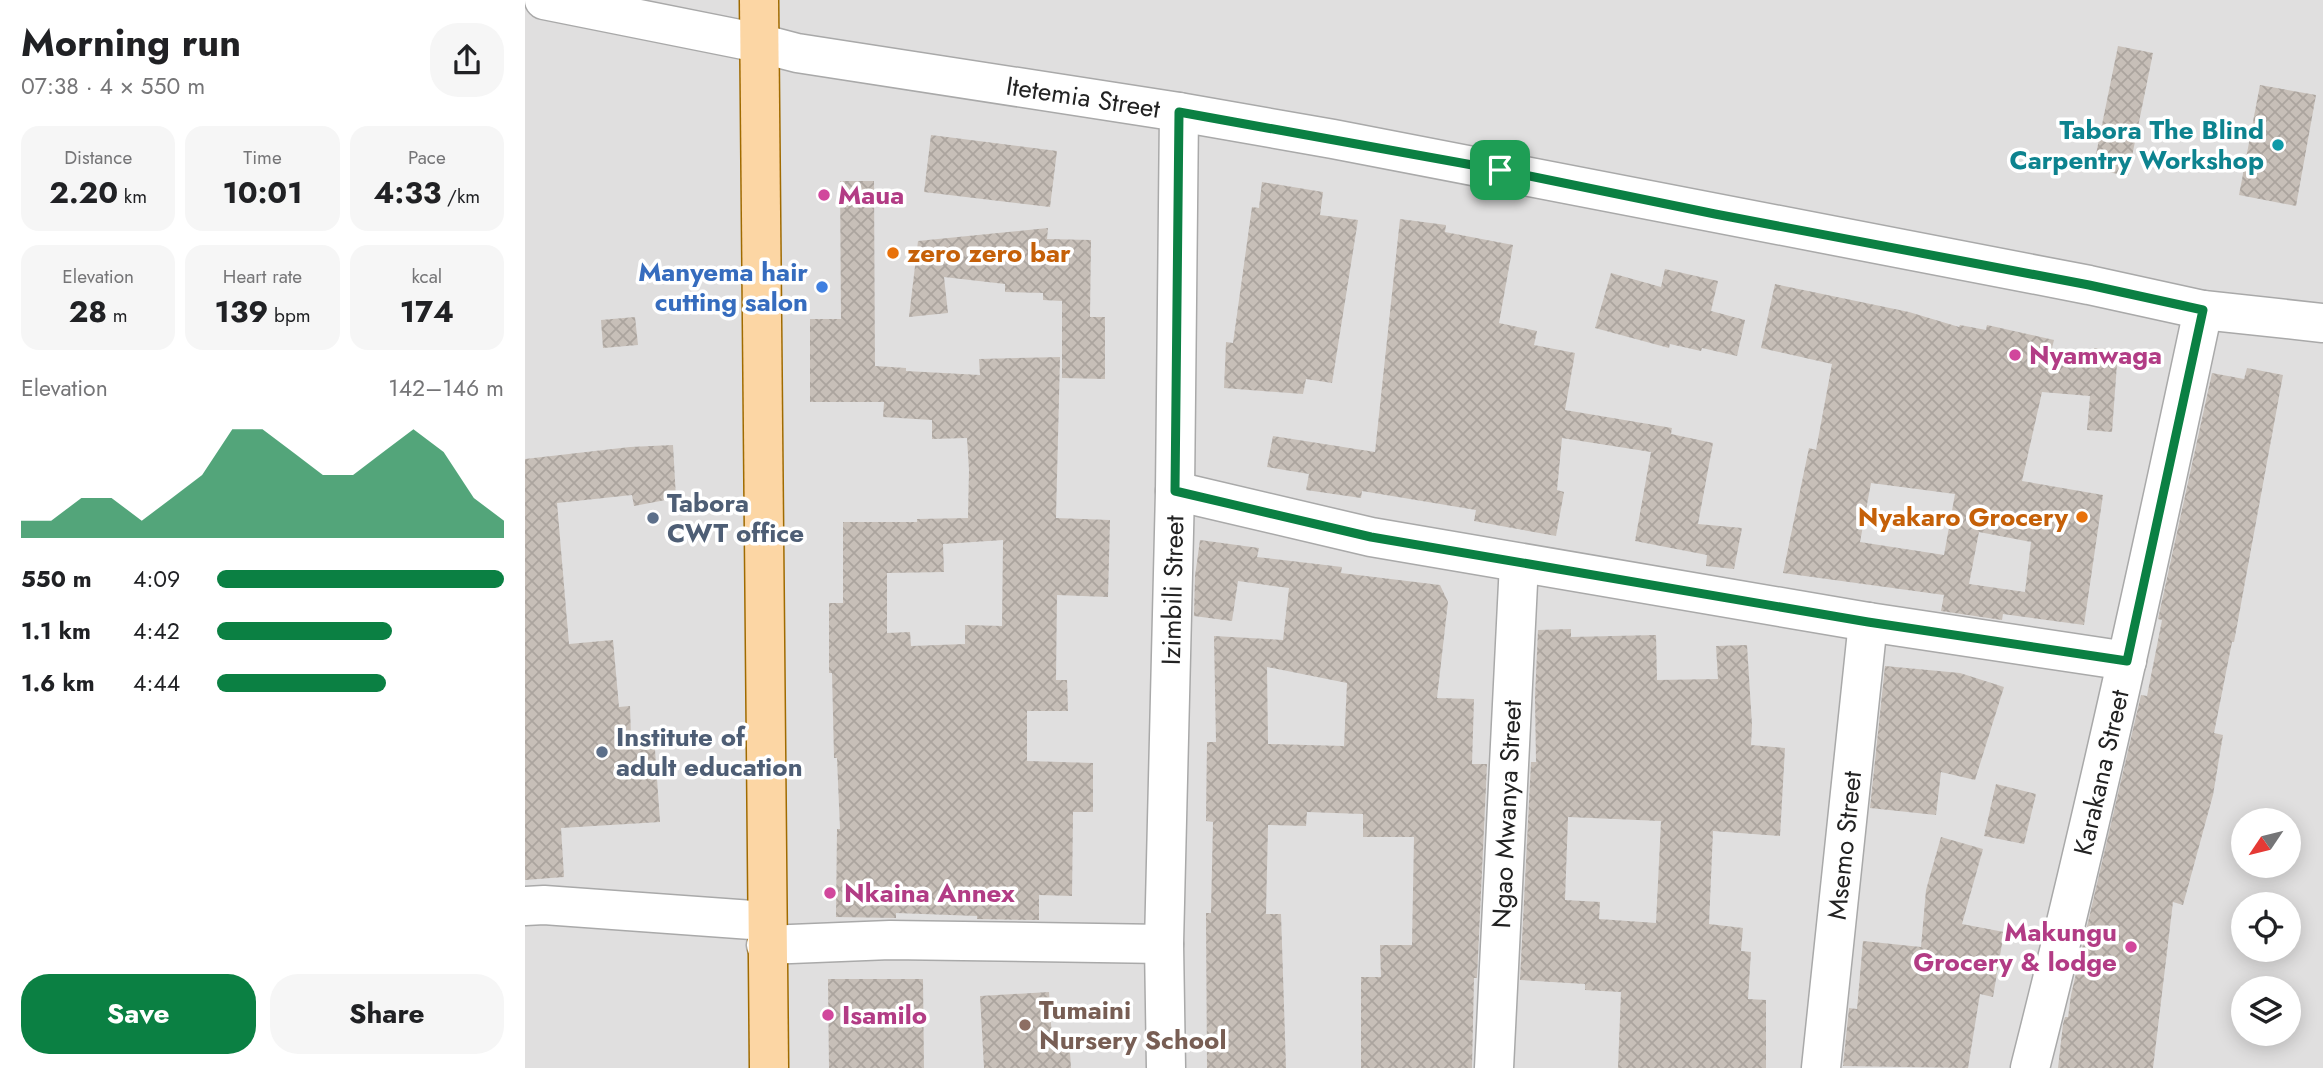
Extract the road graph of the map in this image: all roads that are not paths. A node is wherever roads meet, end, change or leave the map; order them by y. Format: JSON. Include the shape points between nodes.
{"nodes":[{"id":1,"x":544,"y":0,"type":"edge"},
{"id":2,"x":758,"y":0,"type":"edge"},
{"id":3,"x":759,"y":43,"type":"junction"},
{"id":4,"x":1179,"y":112,"type":"junction"},
{"id":5,"x":2203,"y":310,"type":"junction"},
{"id":6,"x":2323,"y":323,"type":"edge"},
{"id":7,"x":1175,"y":491,"type":"junction"},
{"id":8,"x":1519,"y":563,"type":"junction"},
{"id":9,"x":1868,"y":622,"type":"junction"},
{"id":10,"x":2127,"y":661,"type":"junction"},
{"id":11,"x":525,"y":906,"type":"edge"},
{"id":12,"x":766,"y":933,"type":"junction"},
{"id":13,"x":1164,"y":944,"type":"junction"},
{"id":14,"x":769,"y":1068,"type":"edge"},
{"id":15,"x":1166,"y":1068,"type":"edge"},
{"id":16,"x":1495,"y":1068,"type":"edge"},
{"id":17,"x":1821,"y":1068,"type":"edge"},
{"id":18,"x":2031,"y":1068,"type":"edge"}],
"edges":[{"from":1,"to":3,"type":"street","name":"Itetemia Street"},
{"from":2,"to":3,"type":"main road"},
{"from":3,"to":4,"type":"street","name":"Itetemia Street","via":[[797,53]]},
{"from":3,"to":12,"type":"main road"},
{"from":4,"to":5,"type":"street","name":"Itetemia Street","via":[[1500,170]]},
{"from":4,"to":7,"type":"street","name":"Izimbili Street"},
{"from":5,"to":6,"type":"street","name":"Itetemia Street"},
{"from":5,"to":10,"type":"street","name":"Karakana Street"},
{"from":7,"to":8,"type":"street","via":[[1371,537]]},
{"from":7,"to":13,"type":"street","name":"Izimbili Street"},
{"from":8,"to":9,"type":"street"},
{"from":8,"to":16,"type":"street","name":"Ngao Mwanya Street"},
{"from":9,"to":10,"type":"street"},
{"from":9,"to":17,"type":"street","name":"Msemo Street"},
{"from":10,"to":18,"type":"street","name":"Karakana Street"},
{"from":11,"to":12,"type":"street"},
{"from":12,"to":13,"type":"street","via":[[890,940]]},
{"from":12,"to":14,"type":"main road"},
{"from":13,"to":15,"type":"street","name":"Izimbili Street"}]}
